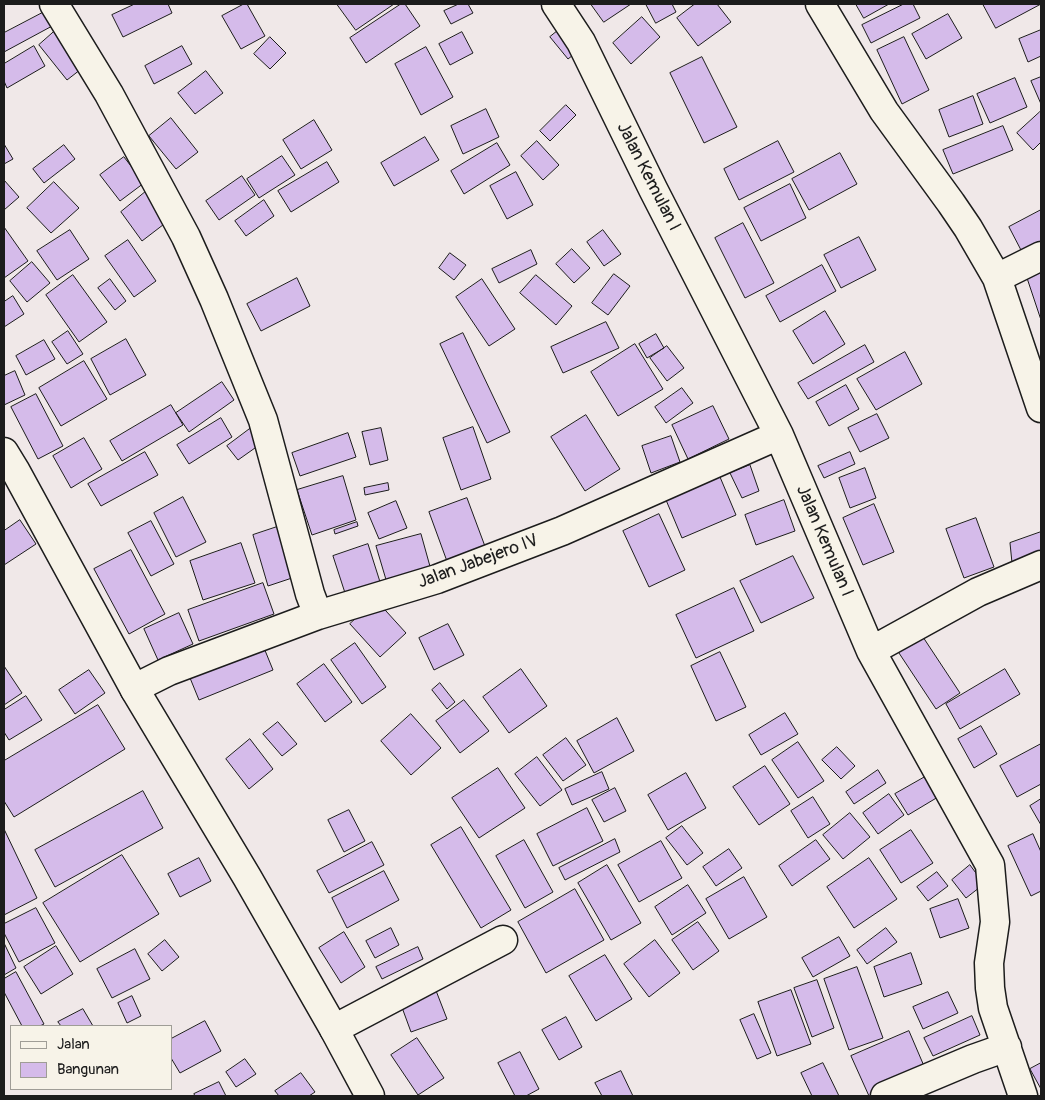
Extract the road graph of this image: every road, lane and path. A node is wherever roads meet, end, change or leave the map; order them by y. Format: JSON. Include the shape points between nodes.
{"nodes":[{"id":1,"x":54,"y":4,"type":"edge"},
{"id":2,"x":556,"y":4,"type":"edge"},
{"id":3,"x":820,"y":4,"type":"edge"},
{"id":4,"x":1041,"y":256,"type":"edge"},
{"id":5,"x":997,"y":278,"type":"junction"},
{"id":6,"x":1041,"y":408,"type":"edge"},
{"id":7,"x":779,"y":435,"type":"junction"},
{"id":8,"x":4,"y":452,"type":"edge"},
{"id":9,"x":1041,"y":565,"type":"edge"},
{"id":10,"x":318,"y":615,"type":"junction"},
{"id":11,"x":871,"y":651,"type":"junction"},
{"id":12,"x":135,"y":690,"type":"junction"},
{"id":13,"x":503,"y":940,"type":"dead end"},
{"id":14,"x":334,"y":1029,"type":"junction"},
{"id":15,"x":1007,"y":1047,"type":"junction"},
{"id":16,"x":370,"y":1096,"type":"edge"},
{"id":17,"x":885,"y":1096,"type":"edge"},
{"id":18,"x":1023,"y":1096,"type":"edge"}],
"edges":[{"from":1,"to":10,"type":"street","via":[[109,94],[186,237],[214,298],[263,420]]},
{"from":2,"to":7,"type":"street","name":"Jalan Kemulan I","via":[[581,42]]},
{"from":3,"to":5,"type":"street","via":[[884,112],[968,228]]},
{"from":4,"to":5,"type":"street"},
{"from":5,"to":6,"type":"street"},
{"from":7,"to":10,"type":"street","name":"Jalan Jabejero IV","via":[[562,531],[437,579]]},
{"from":7,"to":11,"type":"street","name":"Jalan Kemulan I"},
{"from":8,"to":12,"type":"street"},
{"from":9,"to":11,"type":"street","via":[[978,592]]},
{"from":10,"to":12,"type":"street","name":"Jalan Jabejero IV","via":[[169,671]]},
{"from":11,"to":15,"type":"street","name":"Jalan Kemulan I","via":[[990,865],[995,922],[989,962],[990,988],[992,1008]]},
{"from":12,"to":14,"type":"street"},
{"from":13,"to":14,"type":"street"},
{"from":14,"to":16,"type":"street"},
{"from":15,"to":17,"type":"street"},
{"from":15,"to":18,"type":"street","name":"Jalan Kemulan I"}]}
